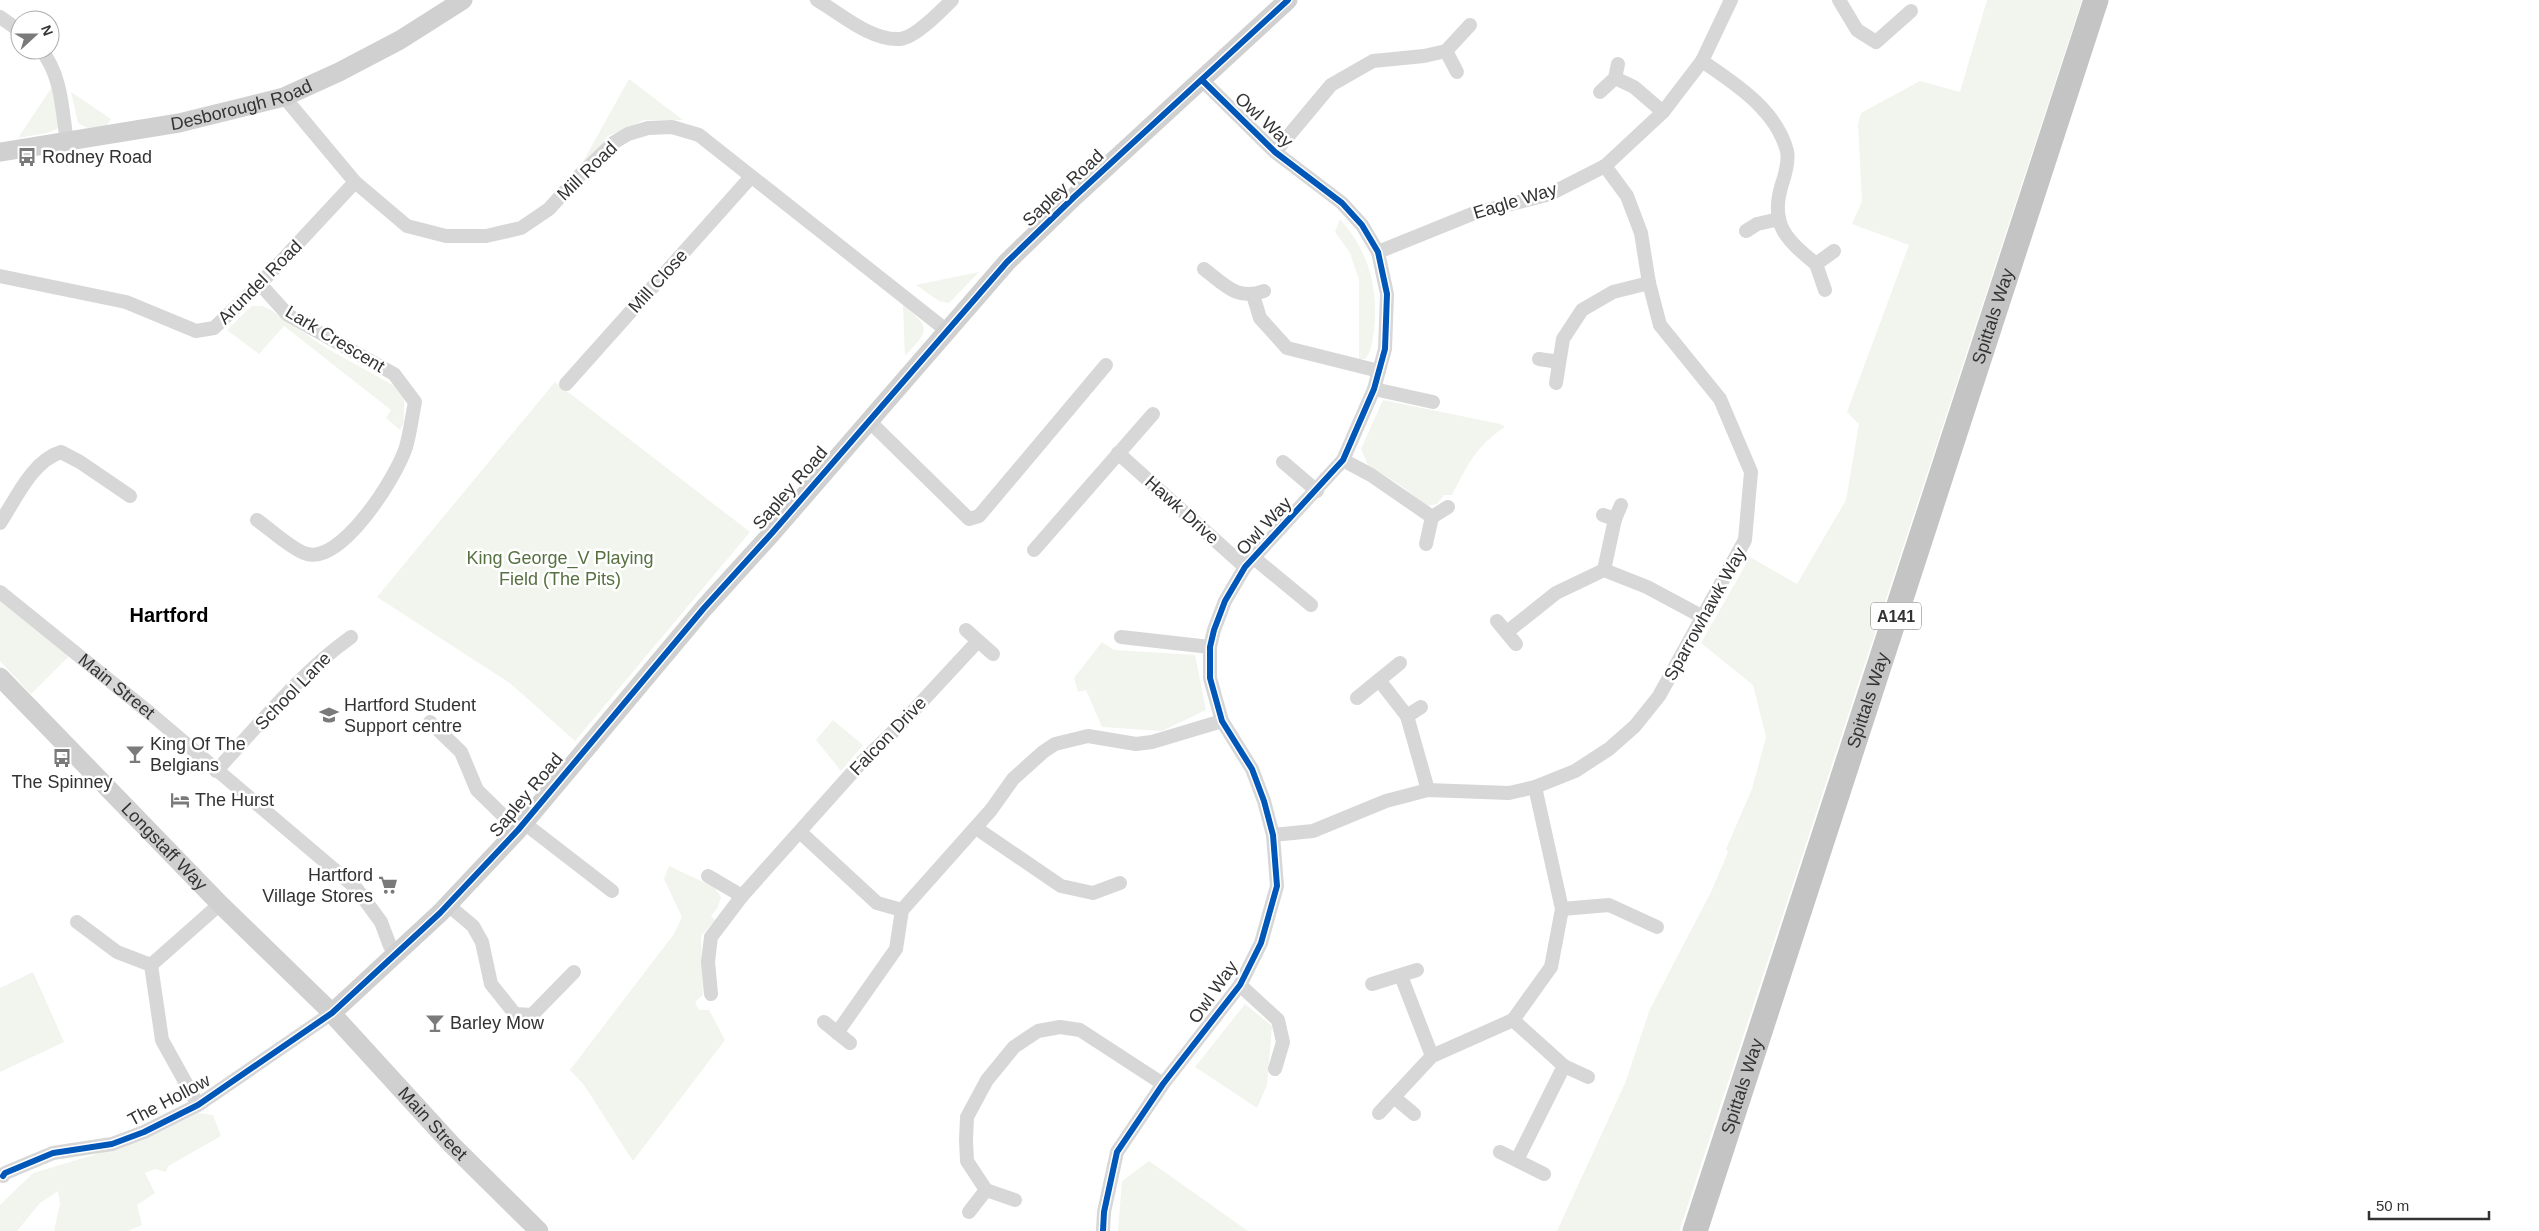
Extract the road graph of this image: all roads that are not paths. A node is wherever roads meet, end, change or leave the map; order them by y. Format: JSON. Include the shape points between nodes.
{"nodes":[{"id":1,"x":817,"y":0,"type":"edge"},
{"id":2,"x":952,"y":0,"type":"edge"},
{"id":3,"x":1288,"y":0,"type":"edge"},
{"id":4,"x":1731,"y":0,"type":"edge"},
{"id":5,"x":1839,"y":0,"type":"edge"},
{"id":6,"x":2096,"y":0,"type":"edge"},
{"id":7,"x":460,"y":1,"type":"edge"},
{"id":8,"x":1911,"y":11,"type":"dead end"},
{"id":9,"x":1470,"y":25,"type":"dead end"},
{"id":10,"x":1446,"y":51,"type":"junction"},
{"id":11,"x":49,"y":60,"type":"edge"},
{"id":12,"x":1702,"y":60,"type":"junction"},
{"id":13,"x":1618,"y":64,"type":"dead end"},
{"id":14,"x":1457,"y":72,"type":"dead end"},
{"id":15,"x":1615,"y":78,"type":"junction"},
{"id":16,"x":1202,"y":80,"type":"junction"},
{"id":17,"x":1600,"y":92,"type":"dead end"},
{"id":18,"x":284,"y":97,"type":"junction"},
{"id":19,"x":1663,"y":112,"type":"junction"},
{"id":20,"x":67,"y":142,"type":"junction"},
{"id":21,"x":0,"y":152,"type":"edge"},
{"id":22,"x":1275,"y":152,"type":"junction"},
{"id":23,"x":1605,"y":166,"type":"junction"},
{"id":24,"x":750,"y":178,"type":"junction"},
{"id":25,"x":355,"y":182,"type":"junction"},
{"id":26,"x":1779,"y":219,"type":"junction"},
{"id":27,"x":1746,"y":231,"type":"dead end"},
{"id":28,"x":1834,"y":251,"type":"dead end"},
{"id":29,"x":1378,"y":252,"type":"junction"},
{"id":30,"x":1816,"y":264,"type":"junction"},
{"id":31,"x":1204,"y":269,"type":"dead end"},
{"id":32,"x":0,"y":276,"type":"edge"},
{"id":33,"x":1649,"y":283,"type":"junction"},
{"id":34,"x":260,"y":284,"type":"junction"},
{"id":35,"x":1825,"y":290,"type":"dead end"},
{"id":36,"x":946,"y":330,"type":"junction"},
{"id":37,"x":1539,"y":359,"type":"dead end"},
{"id":38,"x":1559,"y":362,"type":"junction"},
{"id":39,"x":1106,"y":365,"type":"dead end"},
{"id":40,"x":1379,"y":371,"type":"junction"},
{"id":41,"x":1556,"y":383,"type":"dead end"},
{"id":42,"x":566,"y":384,"type":"dead end"},
{"id":43,"x":1374,"y":389,"type":"junction"},
{"id":44,"x":1434,"y":402,"type":"dead end"},
{"id":45,"x":1154,"y":414,"type":"dead end"},
{"id":46,"x":868,"y":420,"type":"junction"},
{"id":47,"x":1118,"y":453,"type":"junction"},
{"id":48,"x":1343,"y":460,"type":"junction"},
{"id":49,"x":1283,"y":462,"type":"dead end"},
{"id":50,"x":1317,"y":491,"type":"junction"},
{"id":51,"x":130,"y":496,"type":"dead end"},
{"id":52,"x":1621,"y":505,"type":"dead end"},
{"id":53,"x":1448,"y":507,"type":"dead end"},
{"id":54,"x":1432,"y":517,"type":"junction"},
{"id":55,"x":257,"y":520,"type":"dead end"},
{"id":56,"x":0,"y":523,"type":"edge"},
{"id":57,"x":1426,"y":544,"type":"dead end"},
{"id":58,"x":1034,"y":550,"type":"dead end"},
{"id":59,"x":1250,"y":562,"type":"junction"},
{"id":60,"x":1604,"y":570,"type":"junction"},
{"id":61,"x":0,"y":592,"type":"edge"},
{"id":62,"x":1311,"y":605,"type":"dead end"},
{"id":63,"x":1703,"y":617,"type":"junction"},
{"id":64,"x":1497,"y":621,"type":"dead end"},
{"id":65,"x":966,"y":630,"type":"dead end"},
{"id":66,"x":1507,"y":632,"type":"junction"},
{"id":67,"x":351,"y":637,"type":"dead end"},
{"id":68,"x":1121,"y":637,"type":"dead end"},
{"id":69,"x":977,"y":642,"type":"junction"},
{"id":70,"x":1516,"y":644,"type":"dead end"},
{"id":71,"x":1210,"y":647,"type":"junction"},
{"id":72,"x":993,"y":654,"type":"dead end"},
{"id":73,"x":1400,"y":663,"type":"dead end"},
{"id":74,"x":0,"y":677,"type":"edge"},
{"id":75,"x":1379,"y":680,"type":"junction"},
{"id":76,"x":1357,"y":698,"type":"dead end"},
{"id":77,"x":1422,"y":707,"type":"dead end"},
{"id":78,"x":1407,"y":716,"type":"junction"},
{"id":79,"x":1222,"y":721,"type":"junction"},
{"id":80,"x":430,"y":722,"type":"dead end"},
{"id":81,"x":216,"y":771,"type":"junction"},
{"id":82,"x":1535,"y":787,"type":"junction"},
{"id":83,"x":1428,"y":790,"type":"junction"},
{"id":84,"x":521,"y":827,"type":"junction"},
{"id":85,"x":976,"y":828,"type":"junction"},
{"id":86,"x":800,"y":832,"type":"junction"},
{"id":87,"x":1273,"y":836,"type":"junction"},
{"id":88,"x":708,"y":876,"type":"dead end"},
{"id":89,"x":1120,"y":883,"type":"dead end"},
{"id":90,"x":612,"y":891,"type":"dead end"},
{"id":91,"x":742,"y":896,"type":"junction"},
{"id":92,"x":220,"y":904,"type":"junction"},
{"id":93,"x":448,"y":905,"type":"junction"},
{"id":94,"x":1562,"y":909,"type":"junction"},
{"id":95,"x":902,"y":910,"type":"junction"},
{"id":96,"x":77,"y":922,"type":"dead end"},
{"id":97,"x":1657,"y":927,"type":"dead end"},
{"id":98,"x":396,"y":953,"type":"junction"},
{"id":99,"x":151,"y":965,"type":"junction"},
{"id":100,"x":1417,"y":970,"type":"dead end"},
{"id":101,"x":574,"y":972,"type":"dead end"},
{"id":102,"x":1401,"y":976,"type":"junction"},
{"id":103,"x":1372,"y":984,"type":"dead end"},
{"id":104,"x":1240,"y":985,"type":"junction"},
{"id":105,"x":711,"y":994,"type":"dead end"},
{"id":106,"x":332,"y":1013,"type":"junction"},
{"id":107,"x":1513,"y":1020,"type":"junction"},
{"id":108,"x":824,"y":1022,"type":"dead end"},
{"id":109,"x":837,"y":1033,"type":"junction"},
{"id":110,"x":850,"y":1043,"type":"dead end"},
{"id":111,"x":1432,"y":1056,"type":"junction"},
{"id":112,"x":1564,"y":1066,"type":"junction"},
{"id":113,"x":1275,"y":1069,"type":"dead end"},
{"id":114,"x":1588,"y":1076,"type":"dead end"},
{"id":115,"x":1163,"y":1084,"type":"junction"},
{"id":116,"x":1395,"y":1098,"type":"junction"},
{"id":117,"x":198,"y":1105,"type":"junction"},
{"id":118,"x":1379,"y":1113,"type":"dead end"},
{"id":119,"x":1414,"y":1114,"type":"dead end"},
{"id":120,"x":1500,"y":1152,"type":"dead end"},
{"id":121,"x":1517,"y":1160,"type":"junction"},
{"id":122,"x":1544,"y":1174,"type":"dead end"},
{"id":123,"x":3,"y":1176,"type":"dead end"},
{"id":124,"x":986,"y":1190,"type":"junction"},
{"id":125,"x":1015,"y":1200,"type":"dead end"},
{"id":126,"x":969,"y":1212,"type":"dead end"},
{"id":127,"x":539,"y":1231,"type":"edge"},
{"id":128,"x":1103,"y":1231,"type":"edge"},
{"id":129,"x":1694,"y":1231,"type":"edge"}],
"edges":[{"from":1,"to":2,"type":"street","via":[[873,34],[901,39],[927,24]]},
{"from":3,"to":16,"type":"street","name":"Sapley Road"},
{"from":4,"to":12,"type":"street","name":"Eagle Way"},
{"from":5,"to":8,"type":"street","via":[[1857,30],[1876,42]]},
{"from":6,"to":129,"type":"highway","name":"Spittals Way","number":"A141"},
{"from":7,"to":18,"type":"street","name":"Desborough Road","via":[[391,44]]},
{"from":9,"to":10,"type":"street"},
{"from":10,"to":14,"type":"street"},
{"from":10,"to":22,"type":"street","via":[[1373,61],[1331,85]]},
{"from":11,"to":20,"type":"street","via":[[58,80]]},
{"from":12,"to":19,"type":"street","name":"Eagle Way"},
{"from":12,"to":26,"type":"street","via":[[1748,93],[1775,125],[1787,152],[1785,174],[1777,200]]},
{"from":13,"to":15,"type":"street"},
{"from":15,"to":17,"type":"street"},
{"from":15,"to":19,"type":"street","via":[[1634,87]]},
{"from":16,"to":22,"type":"street","name":"Owl Way"},
{"from":16,"to":36,"type":"street","name":"Sapley Road","via":[[1020,249]]},
{"from":18,"to":20,"type":"street","name":"Desborough Road","via":[[179,122]]},
{"from":18,"to":25,"type":"street","name":"Mill Road"},
{"from":19,"to":23,"type":"street","name":"Eagle Way"},
{"from":20,"to":21,"type":"street","name":"Desborough Road"},
{"from":22,"to":29,"type":"street","name":"Owl Way","via":[[1342,203]]},
{"from":23,"to":29,"type":"street","name":"Eagle Way","via":[[1550,194],[1472,214]]},
{"from":23,"to":33,"type":"street","name":"Sparrowhawk Way","via":[[1627,196],[1641,233]]},
{"from":24,"to":25,"type":"street","name":"Mill Road","via":[[698,135],[672,127],[648,128],[628,134],[614,143],[548,209],[522,228],[486,236],[446,236],[408,226]]},
{"from":24,"to":36,"type":"street","name":"Mill Road"},
{"from":24,"to":42,"type":"street","name":"Mill Close"},
{"from":25,"to":34,"type":"street","name":"Arundel Road"},
{"from":26,"to":27,"type":"street","via":[[1757,224]]},
{"from":26,"to":30,"type":"street","via":[[1788,242]]},
{"from":28,"to":30,"type":"street"},
{"from":29,"to":40,"type":"street","name":"Owl Way","via":[[1387,294],[1385,349]]},
{"from":30,"to":35,"type":"street"},
{"from":31,"to":40,"type":"street","via":[[1234,292],[1258,293],[1260,318],[1287,348]]},
{"from":32,"to":34,"type":"street","name":"Arundel Road","via":[[126,302],[196,331],[214,328]]},
{"from":33,"to":38,"type":"street","via":[[1613,292],[1582,310],[1563,339]]},
{"from":33,"to":63,"type":"street","name":"Sparrowhawk Way","via":[[1660,325],[1720,399],[1752,472],[1745,540]]},
{"from":34,"to":55,"type":"street","name":"Lark Crescent","via":[[288,315],[394,374],[416,402],[406,448],[386,488],[352,532],[324,554],[305,554]]},
{"from":36,"to":46,"type":"street","name":"Sapley Road"},
{"from":37,"to":38,"type":"street"},
{"from":38,"to":41,"type":"street"},
{"from":39,"to":46,"type":"street","via":[[979,516],[969,519]]},
{"from":40,"to":43,"type":"street","name":"Owl Way"},
{"from":43,"to":44,"type":"street"},
{"from":43,"to":48,"type":"street","name":"Owl Way"},
{"from":45,"to":47,"type":"street"},
{"from":46,"to":84,"type":"street","name":"Sapley Road","via":[[704,608]]},
{"from":47,"to":58,"type":"street"},
{"from":47,"to":59,"type":"street","name":"Hawk Drive"},
{"from":48,"to":50,"type":"street","name":"Owl Way"},
{"from":48,"to":54,"type":"street"},
{"from":49,"to":50,"type":"street","name":"Owl Way"},
{"from":50,"to":59,"type":"street","name":"Owl Way"},
{"from":51,"to":56,"type":"street","via":[[61,452],[49,456],[38,466]]},
{"from":52,"to":60,"type":"street","via":[[1609,517]]},
{"from":53,"to":54,"type":"street"},
{"from":54,"to":57,"type":"street"},
{"from":59,"to":62,"type":"street","name":"Owl Way"},
{"from":59,"to":71,"type":"street","name":"Owl Way","via":[[1226,601]]},
{"from":60,"to":63,"type":"street","via":[[1647,587]]},
{"from":60,"to":66,"type":"street","via":[[1556,593]]},
{"from":61,"to":81,"type":"street","name":"Main Street"},
{"from":63,"to":82,"type":"street","name":"Sparrowhawk Way","via":[[1659,696],[1635,726],[1609,749],[1575,771]]},
{"from":64,"to":66,"type":"street"},
{"from":65,"to":69,"type":"street"},
{"from":66,"to":70,"type":"street"},
{"from":67,"to":81,"type":"street","name":"School Lane","via":[[294,684]]},
{"from":68,"to":71,"type":"street"},
{"from":69,"to":72,"type":"street"},
{"from":69,"to":86,"type":"street","name":"Falcon Drive"},
{"from":71,"to":79,"type":"street","name":"Owl Way","via":[[1210,678]]},
{"from":73,"to":75,"type":"street"},
{"from":74,"to":92,"type":"street","name":"Longstaff Way"},
{"from":75,"to":76,"type":"street"},
{"from":75,"to":78,"type":"street"},
{"from":77,"to":78,"type":"street"},
{"from":78,"to":83,"type":"street"},
{"from":79,"to":85,"type":"street","via":[[1152,742],[1136,744],[1088,736],[1055,744],[1013,779]]},
{"from":79,"to":87,"type":"street","name":"Owl Way","via":[[1252,769]]},
{"from":80,"to":84,"type":"street","via":[[461,752],[477,790]]},
{"from":81,"to":98,"type":"street","name":"Main Street","via":[[356,888],[381,922]]},
{"from":82,"to":83,"type":"street","name":"Sparrowhawk Way","via":[[1509,793]]},
{"from":82,"to":94,"type":"street"},
{"from":83,"to":87,"type":"street","name":"Sparrowhawk Way","via":[[1386,801],[1313,831]]},
{"from":84,"to":90,"type":"street"},
{"from":84,"to":93,"type":"street","name":"Sapley Road"},
{"from":85,"to":89,"type":"street","via":[[1061,886],[1093,893]]},
{"from":85,"to":95,"type":"street"},
{"from":86,"to":91,"type":"street","name":"Falcon Drive"},
{"from":86,"to":95,"type":"street","via":[[877,903]]},
{"from":87,"to":104,"type":"street","name":"Owl Way","via":[[1277,886],[1261,943]]},
{"from":88,"to":91,"type":"street"},
{"from":91,"to":105,"type":"street","name":"Falcon Drive","via":[[711,937],[708,962]]},
{"from":92,"to":99,"type":"street"},
{"from":92,"to":106,"type":"street","name":"Longstaff Way"},
{"from":93,"to":98,"type":"street","name":"Sapley Road"},
{"from":93,"to":101,"type":"street","via":[[473,926],[482,942],[491,984],[515,1014],[532,1015]]},
{"from":94,"to":97,"type":"street","via":[[1609,905]]},
{"from":94,"to":107,"type":"street","via":[[1551,967]]},
{"from":95,"to":109,"type":"street","via":[[896,949]]},
{"from":96,"to":99,"type":"street","via":[[117,952]]},
{"from":98,"to":106,"type":"street","name":"Sapley Road"},
{"from":99,"to":117,"type":"street","via":[[162,1040]]},
{"from":100,"to":102,"type":"street"},
{"from":102,"to":103,"type":"street"},
{"from":102,"to":111,"type":"street"},
{"from":104,"to":113,"type":"street","name":"Owl Way","via":[[1278,1020],[1283,1042]]},
{"from":104,"to":115,"type":"street","name":"Owl Way"},
{"from":106,"to":117,"type":"street","name":"The Hollow"},
{"from":106,"to":127,"type":"street","name":"Main Street","via":[[452,1145]]},
{"from":107,"to":111,"type":"street"},
{"from":107,"to":112,"type":"street"},
{"from":108,"to":109,"type":"street"},
{"from":109,"to":110,"type":"street"},
{"from":111,"to":116,"type":"street"},
{"from":112,"to":114,"type":"street"},
{"from":112,"to":121,"type":"street"},
{"from":115,"to":124,"type":"street","via":[[1080,1030],[1060,1027],[1038,1031],[1014,1047],[992,1073],[967,1117],[967,1161]]},
{"from":115,"to":128,"type":"street","name":"Owl Way","via":[[1117,1152]]},
{"from":116,"to":118,"type":"street"},
{"from":116,"to":119,"type":"street"},
{"from":117,"to":123,"type":"street","name":"The Hollow","via":[[112,1144],[53,1153]]},
{"from":120,"to":121,"type":"street"},
{"from":121,"to":122,"type":"street"},
{"from":124,"to":125,"type":"street"},
{"from":124,"to":126,"type":"street"}]}
